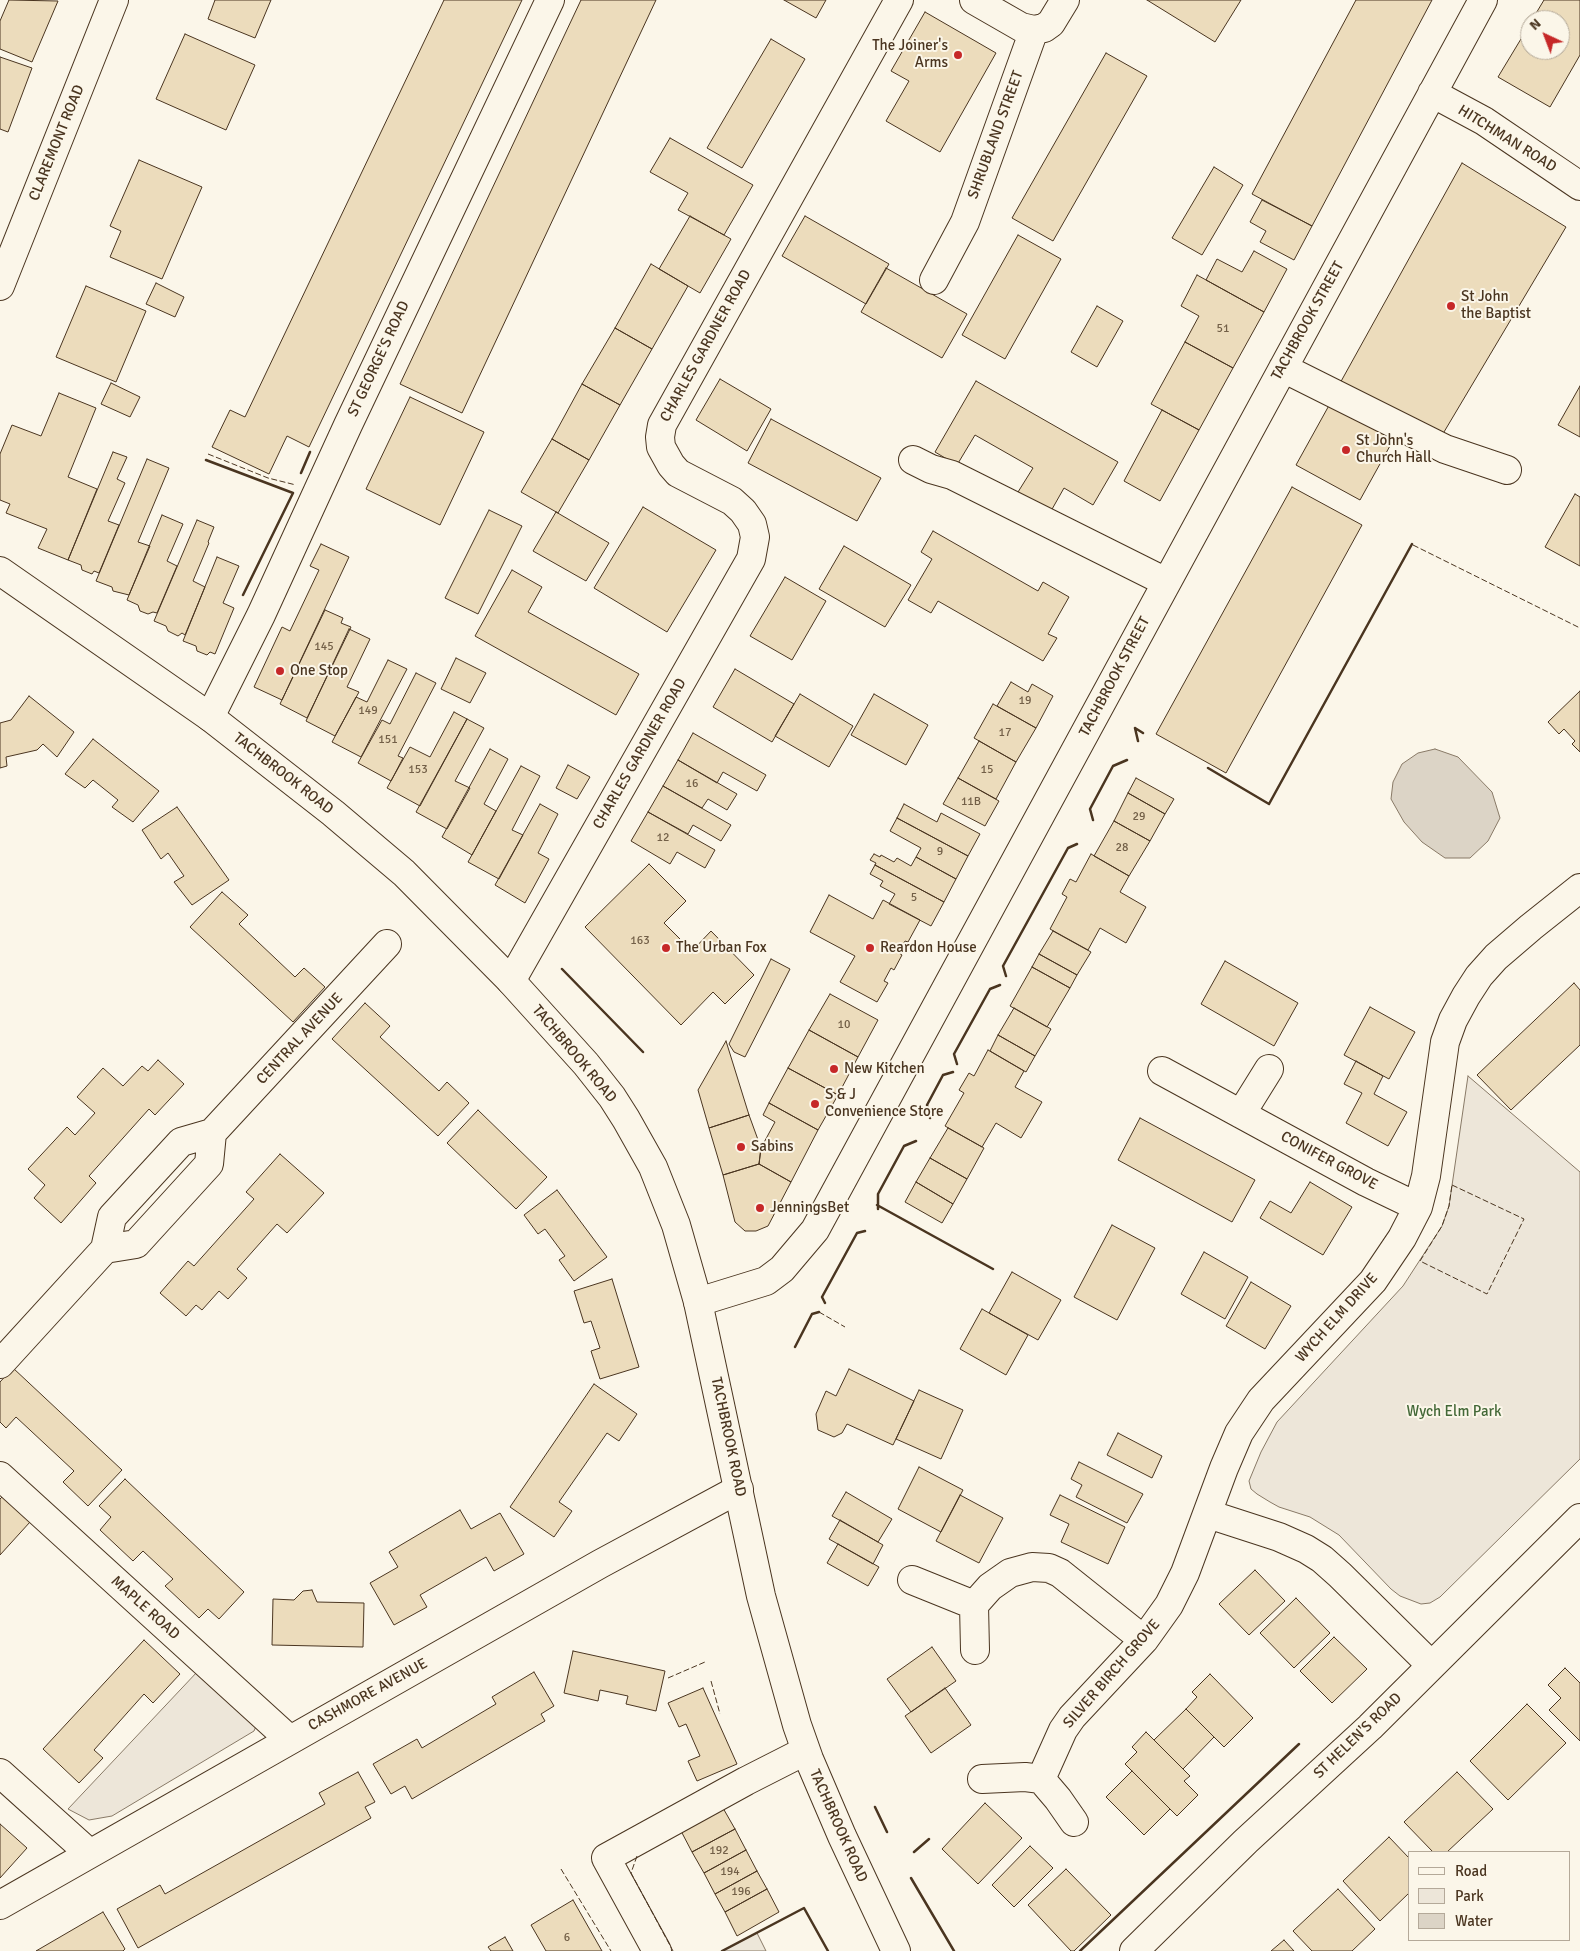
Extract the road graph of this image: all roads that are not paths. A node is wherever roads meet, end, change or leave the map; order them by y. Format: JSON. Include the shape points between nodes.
{"nodes":[{"id":1,"x":114,"y":0,"type":"edge"},
{"id":2,"x":550,"y":0,"type":"edge"},
{"id":3,"x":899,"y":0,"type":"edge"},
{"id":4,"x":974,"y":0,"type":"edge"},
{"id":5,"x":1065,"y":0,"type":"edge"},
{"id":6,"x":1482,"y":0,"type":"edge"},
{"id":7,"x":1034,"y":30,"type":"junction"},
{"id":8,"x":1432,"y":93,"type":"junction"},
{"id":9,"x":1580,"y":186,"type":"edge"},
{"id":10,"x":934,"y":280,"type":"dead end"},
{"id":11,"x":0,"y":286,"type":"edge"},
{"id":12,"x":1283,"y":368,"type":"junction"},
{"id":13,"x":913,"y":460,"type":"dead end"},
{"id":14,"x":1507,"y":470,"type":"dead end"},
{"id":15,"x":0,"y":571,"type":"edge"},
{"id":16,"x":1166,"y":582,"type":"junction"},
{"id":17,"x":210,"y":718,"type":"junction"},
{"id":18,"x":1580,"y":888,"type":"edge"},
{"id":19,"x":387,"y":944,"type":"dead end"},
{"id":20,"x":511,"y":981,"type":"junction"},
{"id":21,"x":1269,"y":1069,"type":"dead end"},
{"id":22,"x":1162,"y":1071,"type":"dead end"},
{"id":23,"x":1241,"y":1114,"type":"junction"},
{"id":24,"x":212,"y":1133,"type":"junction"},
{"id":25,"x":1418,"y":1207,"type":"junction"},
{"id":26,"x":105,"y":1249,"type":"junction"},
{"id":27,"x":698,"y":1302,"type":"junction"},
{"id":28,"x":0,"y":1364,"type":"edge"},
{"id":29,"x":0,"y":1476,"type":"edge"},
{"id":30,"x":739,"y":1489,"type":"junction"},
{"id":31,"x":1208,"y":1514,"type":"junction"},
{"id":32,"x":1580,"y":1518,"type":"edge"},
{"id":33,"x":912,"y":1580,"type":"dead end"},
{"id":34,"x":974,"y":1605,"type":"junction"},
{"id":35,"x":1144,"y":1640,"type":"junction"},
{"id":36,"x":975,"y":1650,"type":"dead end"},
{"id":37,"x":1431,"y":1665,"type":"junction"},
{"id":38,"x":289,"y":1739,"type":"junction"},
{"id":39,"x":805,"y":1751,"type":"junction"},
{"id":40,"x":0,"y":1773,"type":"edge"},
{"id":41,"x":982,"y":1779,"type":"dead end"},
{"id":42,"x":1041,"y":1779,"type":"junction"},
{"id":43,"x":1074,"y":1822,"type":"dead end"},
{"id":44,"x":89,"y":1853,"type":"junction"},
{"id":45,"x":0,"y":1905,"type":"edge"},
{"id":46,"x":657,"y":1951,"type":"edge"},
{"id":47,"x":896,"y":1951,"type":"edge"},
{"id":48,"x":1134,"y":1951,"type":"edge"}],
"edges":[{"from":1,"to":11,"type":"street","name":"CLAREMONT ROAD"},
{"from":2,"to":17,"type":"street","name":"ST GEORGE'S ROAD"},
{"from":3,"to":20,"type":"street","name":"CHARLES GARDNER ROAD","via":[[662,425],[661,447],[678,473],[732,501],[752,524],[755,537],[751,559]]},
{"from":4,"to":7,"type":"street","via":[[1021,27]]},
{"from":5,"to":7,"type":"street","via":[[1051,23]]},
{"from":6,"to":8,"type":"street","name":"TACHBROOK STREET"},
{"from":7,"to":10,"type":"street","name":"SHRUBLAND STREET","via":[[965,222]]},
{"from":8,"to":9,"type":"street","name":"HITCHMAN ROAD","via":[[1484,121]]},
{"from":8,"to":12,"type":"street","name":"TACHBROOK STREET"},
{"from":12,"to":14,"type":"street","via":[[1445,449]]},
{"from":12,"to":16,"type":"street","name":"TACHBROOK STREET"},
{"from":13,"to":16,"type":"street","via":[[952,475]]},
{"from":15,"to":17,"type":"street","name":"TACHBROOK ROAD"},
{"from":16,"to":27,"type":"street","name":"TACHBROOK STREET","via":[[815,1230],[782,1268],[766,1280]]},
{"from":17,"to":20,"type":"street","name":"TACHBROOK ROAD","via":[[334,813],[404,873]]},
{"from":18,"to":25,"type":"street","name":"WYCH ELM DRIVE","via":[[1496,957],[1479,976],[1453,1020],[1445,1042],[1430,1159]]},
{"from":19,"to":24,"type":"street","name":"CENTRAL AVENUE"},
{"from":20,"to":27,"type":"street","name":"TACHBROOK ROAD","via":[[586,1064],[636,1135],[676,1224]]},
{"from":21,"to":23,"type":"street"},
{"from":22,"to":23,"type":"street","name":"CONIFER GROVE"},
{"from":23,"to":25,"type":"street","name":"CONIFER GROVE"},
{"from":24,"to":26,"type":"street","via":[[182,1142],[112,1217]]},
{"from":24,"to":26,"type":"street","via":[[210,1164],[136,1244]]},
{"from":25,"to":31,"type":"street","name":"WYCH ELM DRIVE","via":[[1373,1281],[1261,1400],[1239,1434]]},
{"from":26,"to":28,"type":"street"},
{"from":27,"to":30,"type":"street","name":"TACHBROOK ROAD"},
{"from":29,"to":38,"type":"street","name":"MAPLE ROAD"},
{"from":30,"to":38,"type":"street","name":"CASHMORE AVENUE"},
{"from":30,"to":39,"type":"street","name":"TACHBROOK ROAD","via":[[761,1596]]},
{"from":31,"to":35,"type":"street","name":"SILVER BIRCH GROVE","via":[[1178,1589]]},
{"from":31,"to":37,"type":"street","via":[[1279,1537],[1322,1559]]},
{"from":32,"to":37,"type":"street","name":"ST HELEN'S ROAD"},
{"from":33,"to":34,"type":"street"},
{"from":34,"to":35,"type":"street","via":[[990,1587],[1010,1573],[1032,1567],[1049,1568],[1073,1582]]},
{"from":34,"to":36,"type":"street"},
{"from":35,"to":42,"type":"street","name":"SILVER BIRCH GROVE","via":[[1072,1717]]},
{"from":37,"to":48,"type":"street","name":"ST HELEN'S ROAD"},
{"from":38,"to":44,"type":"street","name":"CASHMORE AVENUE"},
{"from":39,"to":46,"type":"street","via":[[606,1858]]},
{"from":39,"to":47,"type":"street","name":"TACHBROOK ROAD"},
{"from":40,"to":44,"type":"street"},
{"from":41,"to":42,"type":"street","via":[[1025,1776]]},
{"from":42,"to":43,"type":"street"},
{"from":44,"to":45,"type":"street","name":"CASHMORE AVENUE"}]}
